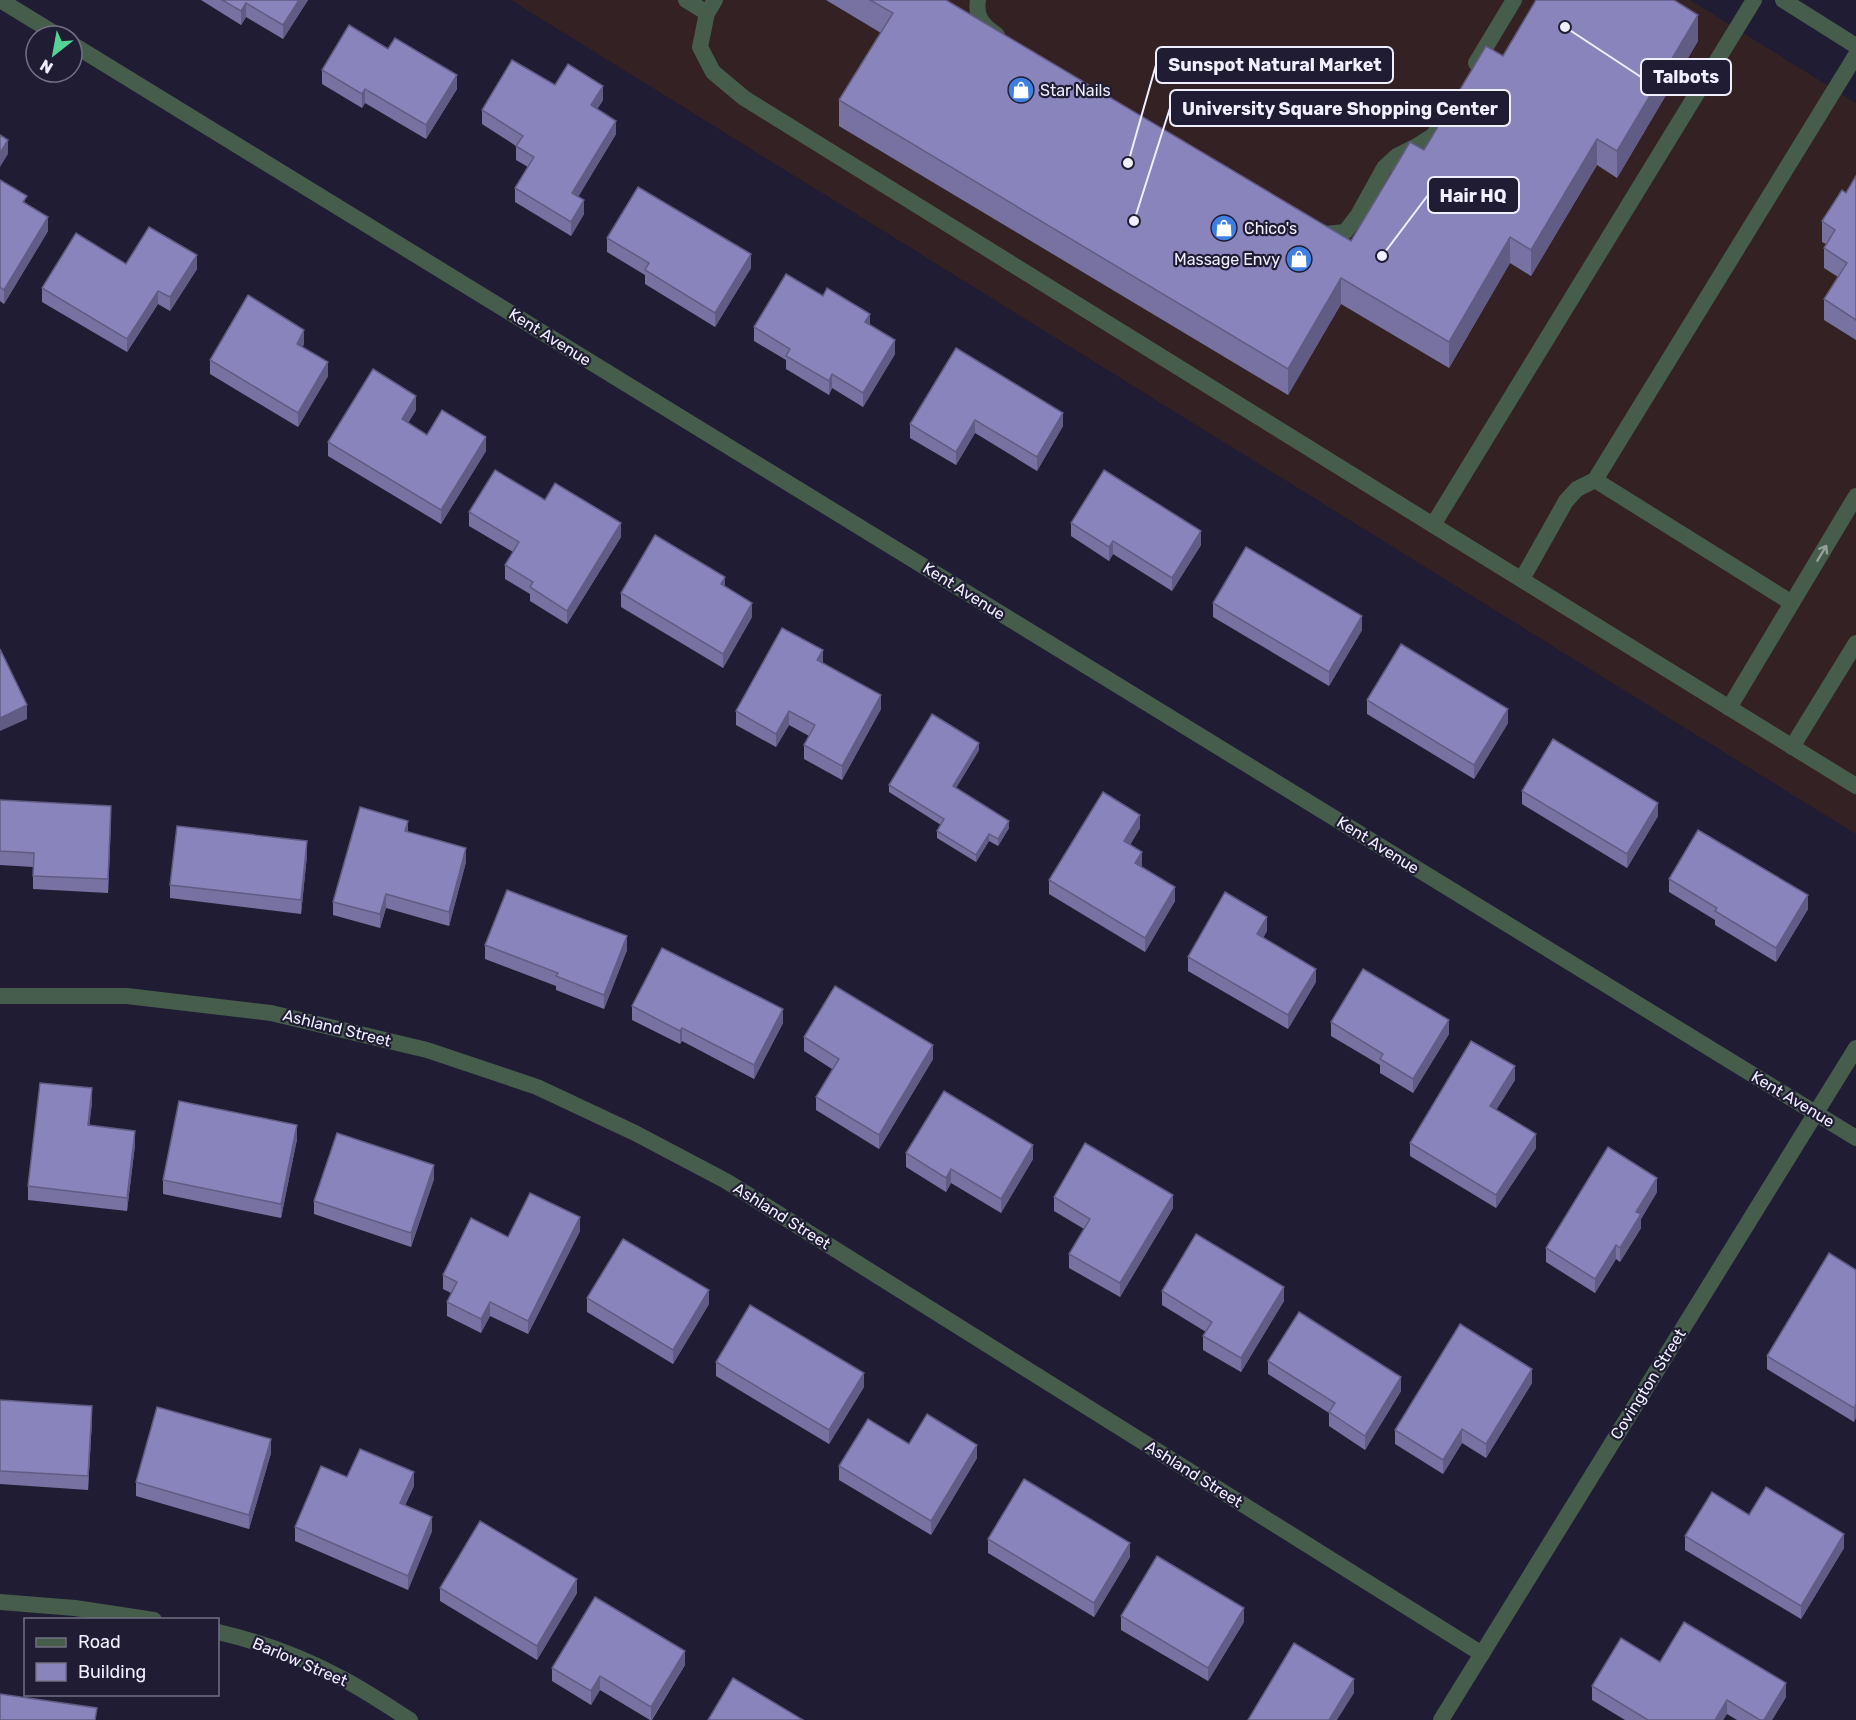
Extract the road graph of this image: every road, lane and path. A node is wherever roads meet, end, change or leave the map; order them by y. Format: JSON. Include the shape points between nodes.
{"nodes":[{"id":1,"x":0,"y":0,"type":"edge"},
{"id":2,"x":686,"y":0,"type":"edge"},
{"id":3,"x":978,"y":0,"type":"edge"},
{"id":4,"x":1514,"y":0,"type":"edge"},
{"id":5,"x":1754,"y":0,"type":"edge"},
{"id":6,"x":1783,"y":0,"type":"edge"},
{"id":7,"x":711,"y":6,"type":"edge"},
{"id":8,"x":39,"y":24,"type":"edge"},
{"id":9,"x":1011,"y":45,"type":"edge"},
{"id":10,"x":1856,"y":46,"type":"edge"},
{"id":11,"x":84,"y":51,"type":"edge"},
{"id":12,"x":1856,"y":56,"type":"edge"},
{"id":13,"x":1468,"y":78,"type":"edge"},
{"id":14,"x":1450,"y":106,"type":"edge"},
{"id":15,"x":1305,"y":222,"type":"edge"},
{"id":16,"x":1595,"y":480,"type":"junction"},
{"id":17,"x":1856,"y":496,"type":"edge"},
{"id":18,"x":1433,"y":525,"type":"junction"},
{"id":19,"x":1522,"y":579,"type":"junction"},
{"id":20,"x":1792,"y":603,"type":"junction"},
{"id":21,"x":1856,"y":643,"type":"edge"},
{"id":22,"x":1729,"y":708,"type":"junction"},
{"id":23,"x":1792,"y":747,"type":"junction"},
{"id":24,"x":1856,"y":786,"type":"edge"},
{"id":25,"x":0,"y":996,"type":"edge"},
{"id":26,"x":1856,"y":1047,"type":"edge"},
{"id":27,"x":1815,"y":1113,"type":"junction"},
{"id":28,"x":1856,"y":1138,"type":"edge"},
{"id":29,"x":0,"y":1602,"type":"edge"},
{"id":30,"x":141,"y":1618,"type":"edge"},
{"id":31,"x":219,"y":1632,"type":"edge"},
{"id":32,"x":1482,"y":1654,"type":"junction"},
{"id":33,"x":410,"y":1720,"type":"edge"},
{"id":34,"x":1441,"y":1720,"type":"edge"}],
"edges":[{"from":1,"to":8,"type":"street"},
{"from":2,"to":7,"type":"street"},
{"from":3,"to":9,"type":"street","via":[[976,14],[986,28]]},
{"from":4,"to":13,"type":"street"},
{"from":5,"to":18,"type":"street"},
{"from":6,"to":10,"type":"street"},
{"from":7,"to":18,"type":"street","via":[[700,47],[713,72],[744,98]]},
{"from":11,"to":27,"type":"street","name":"Kent Avenue"},
{"from":12,"to":16,"type":"street"},
{"from":14,"to":15,"type":"street","via":[[1434,135],[1384,168],[1345,232],[1325,234]]},
{"from":16,"to":19,"type":"street","via":[[1577,489],[1566,501]]},
{"from":16,"to":20,"type":"street"},
{"from":20,"to":17,"type":"street","one_way":true},
{"from":18,"to":19,"type":"street"},
{"from":19,"to":22,"type":"street"},
{"from":20,"to":22,"type":"street"},
{"from":21,"to":23,"type":"street"},
{"from":22,"to":23,"type":"street"},
{"from":23,"to":24,"type":"street"},
{"from":25,"to":32,"type":"street","name":"Ashland Street","via":[[127,996],[271,1012],[427,1050],[537,1088],[726,1181]]},
{"from":26,"to":27,"type":"street","name":"Covington Street"},
{"from":27,"to":28,"type":"street","name":"Kent Avenue"},
{"from":27,"to":32,"type":"street","name":"Covington Street"},
{"from":29,"to":30,"type":"street"},
{"from":31,"to":33,"type":"street","name":"Barlow Street","via":[[288,1654],[333,1674]]},
{"from":32,"to":34,"type":"street","name":"Covington Street"}]}
